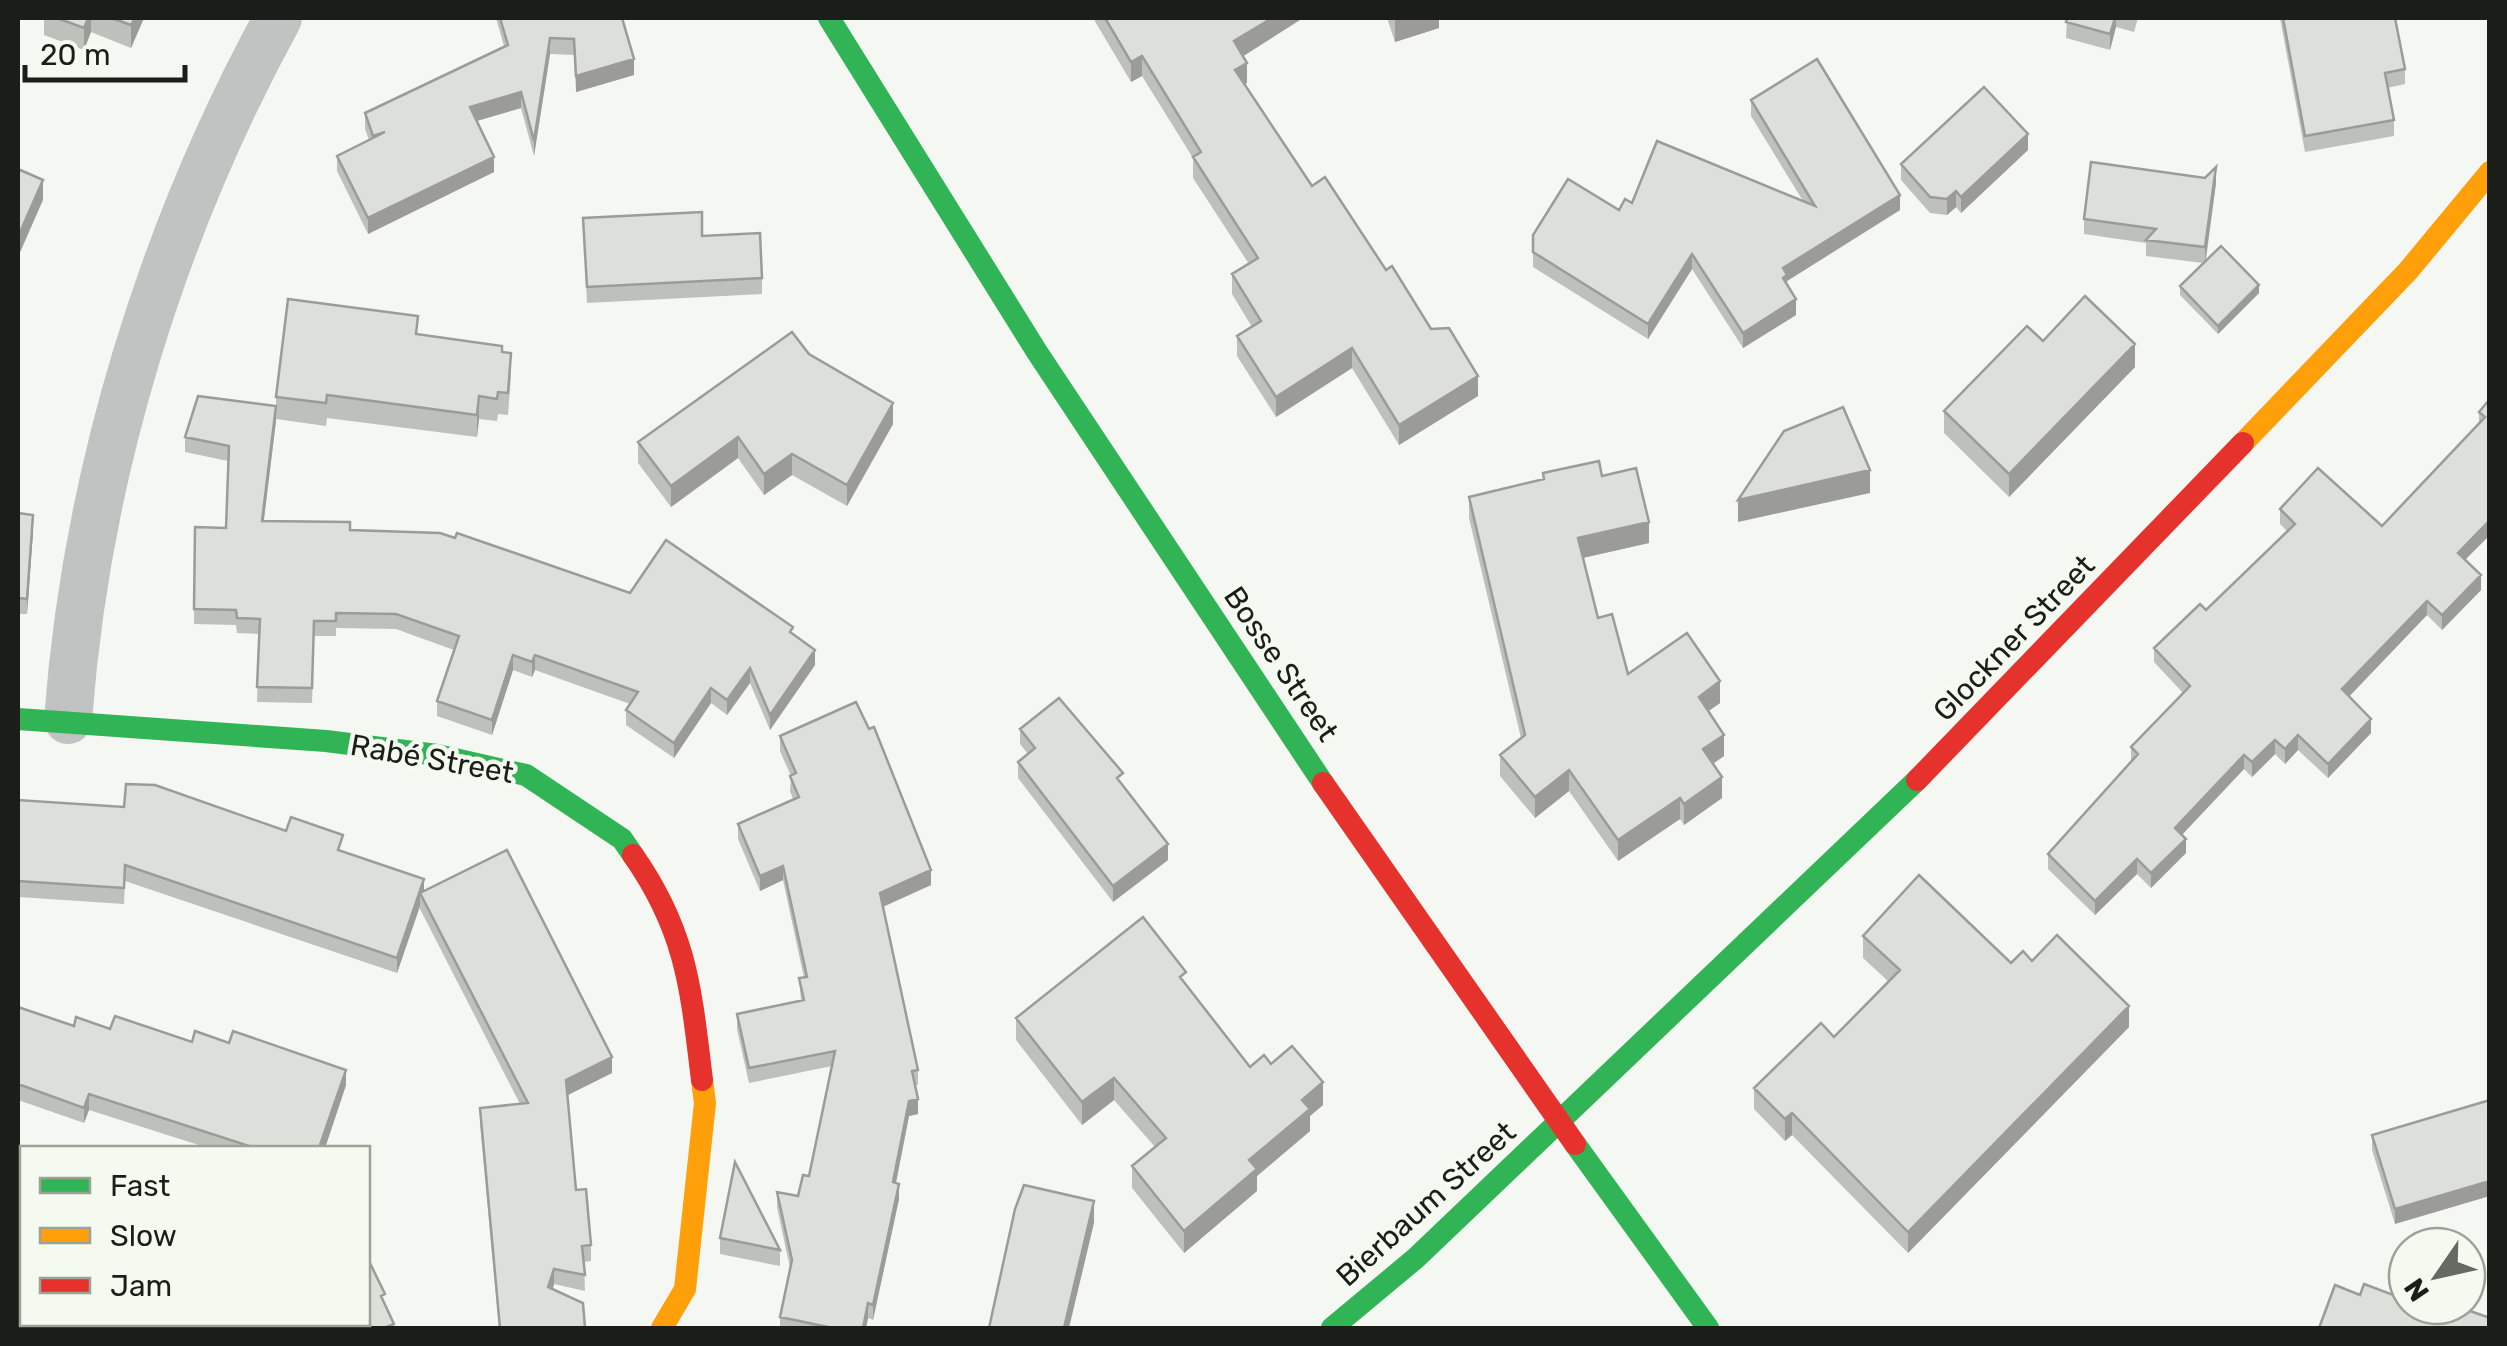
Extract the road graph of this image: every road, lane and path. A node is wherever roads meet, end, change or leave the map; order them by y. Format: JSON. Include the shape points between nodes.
{"nodes":[{"id":1,"x":278,"y":18,"type":"edge"},
{"id":2,"x":829,"y":18,"type":"edge"},
{"id":3,"x":2490,"y":172,"type":"edge"},
{"id":4,"x":18,"y":718,"type":"edge"},
{"id":5,"x":68,"y":720,"type":"junction"},
{"id":6,"x":1558,"y":1123,"type":"junction"},
{"id":7,"x":662,"y":1328,"type":"edge"},
{"id":8,"x":1332,"y":1328,"type":"edge"},
{"id":9,"x":1708,"y":1328,"type":"edge"}],
"edges":[{"from":1,"to":5,"type":"street","via":[[233,100],[174,248],[110,444],[78,610]]},
{"from":2,"to":6,"type":"street","name":"Bosse Street","via":[[1216,622]]},
{"from":3,"to":6,"type":"street","name":"Glockner Street","via":[[2408,270],[1944,755]]},
{"from":4,"to":5,"type":"street","name":"Rabé Street"},
{"from":5,"to":7,"type":"street","name":"Rabé Street","via":[[326,741],[526,775],[622,839],[663,897],[689,970],[706,1102],[685,1288]]},
{"from":6,"to":8,"type":"street","name":"Bierbaum Street"},
{"from":6,"to":9,"type":"street","name":"Bosse Street"}]}
